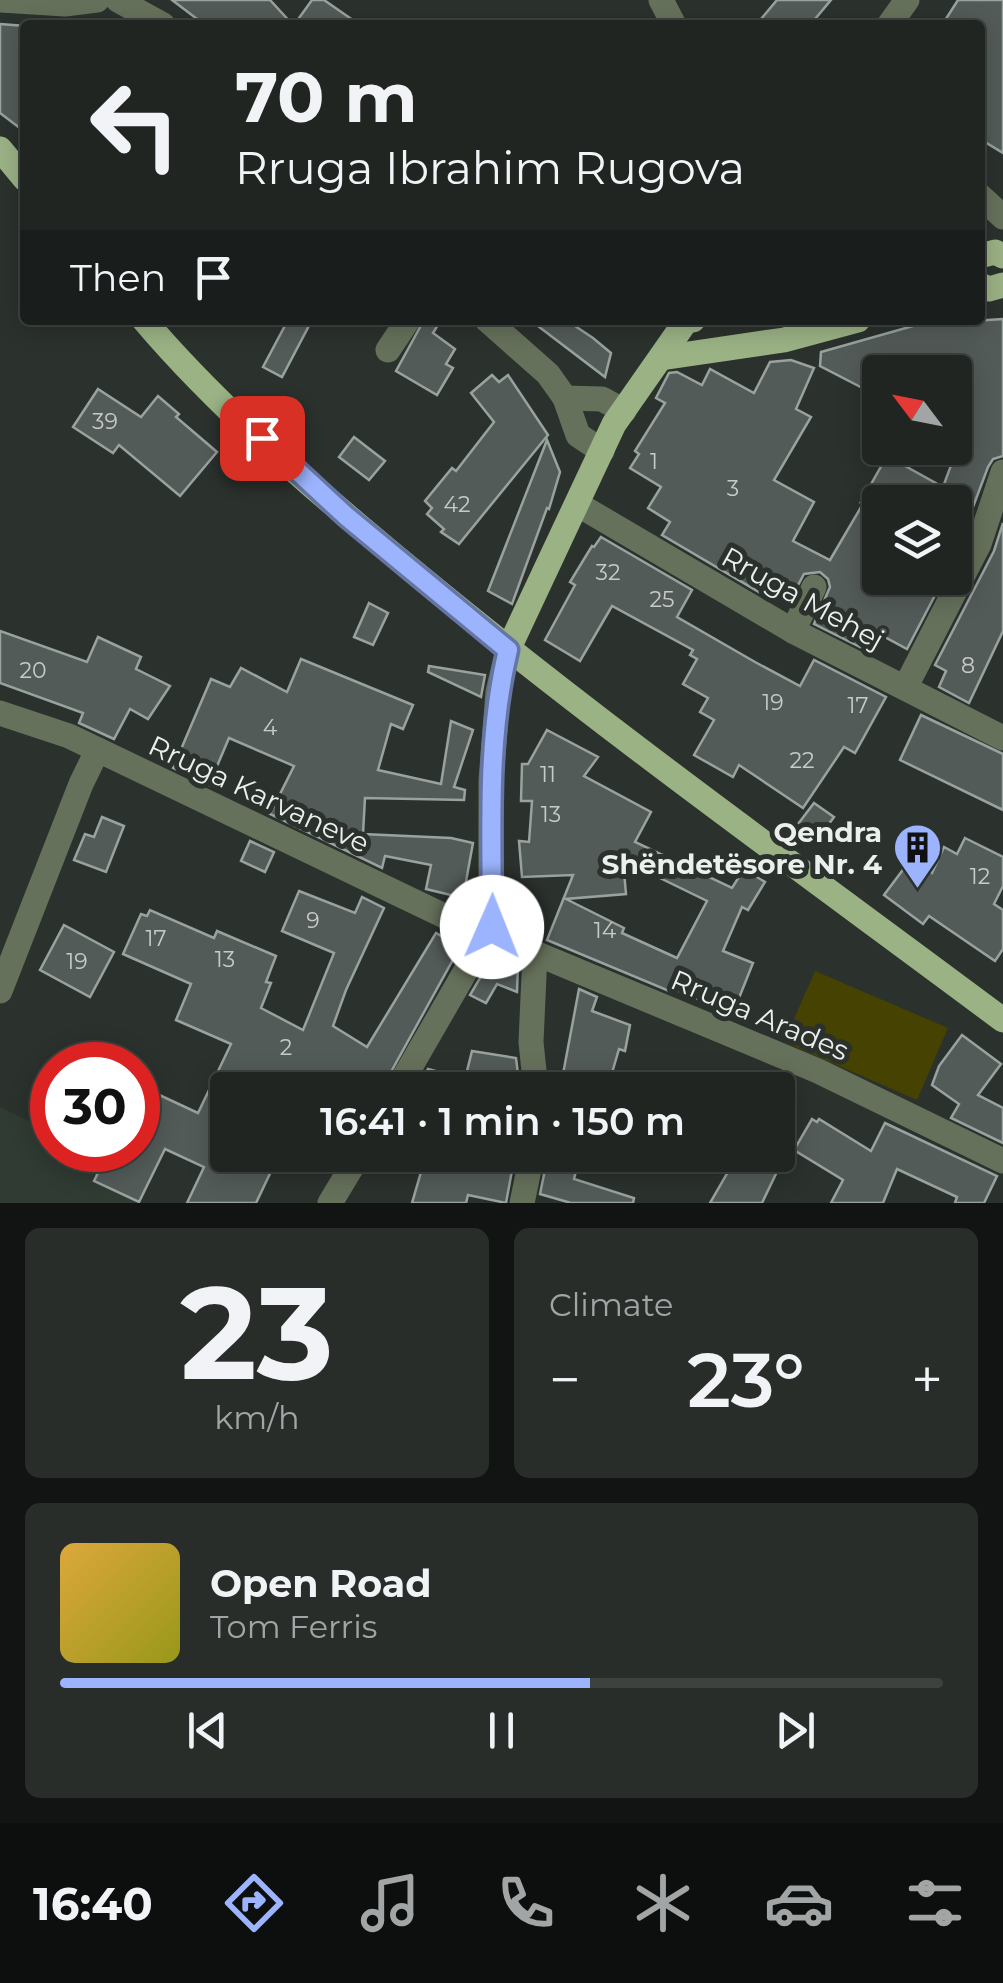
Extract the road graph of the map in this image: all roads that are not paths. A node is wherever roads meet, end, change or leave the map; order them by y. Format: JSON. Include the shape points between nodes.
{"nodes":[{"id":1,"x":0,"y":0,"type":"edge"},
{"id":2,"x":97,"y":0,"type":"edge"},
{"id":3,"x":118,"y":0,"type":"edge"},
{"id":4,"x":155,"y":20,"type":"edge"},
{"id":5,"x":148,"y":325,"type":"edge"},
{"id":6,"x":405,"y":325,"type":"edge"},
{"id":7,"x":493,"y":325,"type":"edge"},
{"id":8,"x":685,"y":325,"type":"edge"},
{"id":9,"x":840,"y":325,"type":"edge"},
{"id":10,"x":388,"y":350,"type":"dead end"},
{"id":11,"x":660,"y":358,"type":"junction"},
{"id":12,"x":565,"y":398,"type":"junction"},
{"id":13,"x":619,"y":418,"type":"junction"},
{"id":14,"x":602,"y":451,"type":"junction"},
{"id":15,"x":1003,"y":472,"type":"edge"},
{"id":16,"x":577,"y":504,"type":"junction"},
{"id":17,"x":814,"y":587,"type":"dead end"},
{"id":18,"x":794,"y":631,"type":"junction"},
{"id":19,"x":508,"y":650,"type":"junction"},
{"id":20,"x":905,"y":688,"type":"junction"},
{"id":21,"x":0,"y":712,"type":"edge"},
{"id":22,"x":1003,"y":738,"type":"edge"},
{"id":23,"x":98,"y":751,"type":"junction"},
{"id":24,"x":492,"y":927,"type":"junction"},
{"id":25,"x":534,"y":953,"type":"junction"},
{"id":26,"x":0,"y":991,"type":"edge"},
{"id":27,"x":1003,"y":1020,"type":"edge"},
{"id":28,"x":407,"y":1072,"type":"edge"},
{"id":29,"x":534,"y":1072,"type":"edge"},
{"id":30,"x":1003,"y":1162,"type":"edge"},
{"id":31,"x":349,"y":1172,"type":"edge"},
{"id":32,"x":528,"y":1172,"type":"edge"},
{"id":33,"x":330,"y":1203,"type":"edge"},
{"id":34,"x":522,"y":1203,"type":"edge"}],
"edges":[{"from":1,"to":2,"type":"street"},
{"from":3,"to":4,"type":"street"},
{"from":5,"to":19,"type":"main road","via":[[346,516]]},
{"from":6,"to":10,"type":"street"},
{"from":7,"to":12,"type":"street"},
{"from":8,"to":11,"type":"main road"},
{"from":9,"to":11,"type":"main road"},
{"from":11,"to":13,"type":"main road"},
{"from":12,"to":13,"type":"street","via":[[602,398]]},
{"from":12,"to":14,"type":"street","via":[[578,436]]},
{"from":13,"to":14,"type":"main road"},
{"from":14,"to":16,"type":"main road"},
{"from":15,"to":20,"type":"street","via":[[979,544]]},
{"from":16,"to":18,"type":"street","name":"Rruga Mehej"},
{"from":16,"to":19,"type":"main road"},
{"from":17,"to":18,"type":"street"},
{"from":18,"to":20,"type":"street","name":"Rruga Mehej"},
{"from":19,"to":24,"type":"street","via":[[491,780]]},
{"from":19,"to":27,"type":"main road"},
{"from":20,"to":22,"type":"street","name":"Rruga Mehej"},
{"from":21,"to":23,"type":"street","name":"Rruga Karvaneve"},
{"from":23,"to":24,"type":"street","name":"Rruga Karvaneve","via":[[462,924]]},
{"from":23,"to":26,"type":"street"},
{"from":24,"to":25,"type":"street","name":"Rruga Arades"},
{"from":24,"to":28,"type":"street"},
{"from":25,"to":29,"type":"street"},
{"from":25,"to":30,"type":"street","name":"Rruga Arades","via":[[818,1071]]},
{"from":31,"to":33,"type":"street"},
{"from":32,"to":34,"type":"street"}]}
